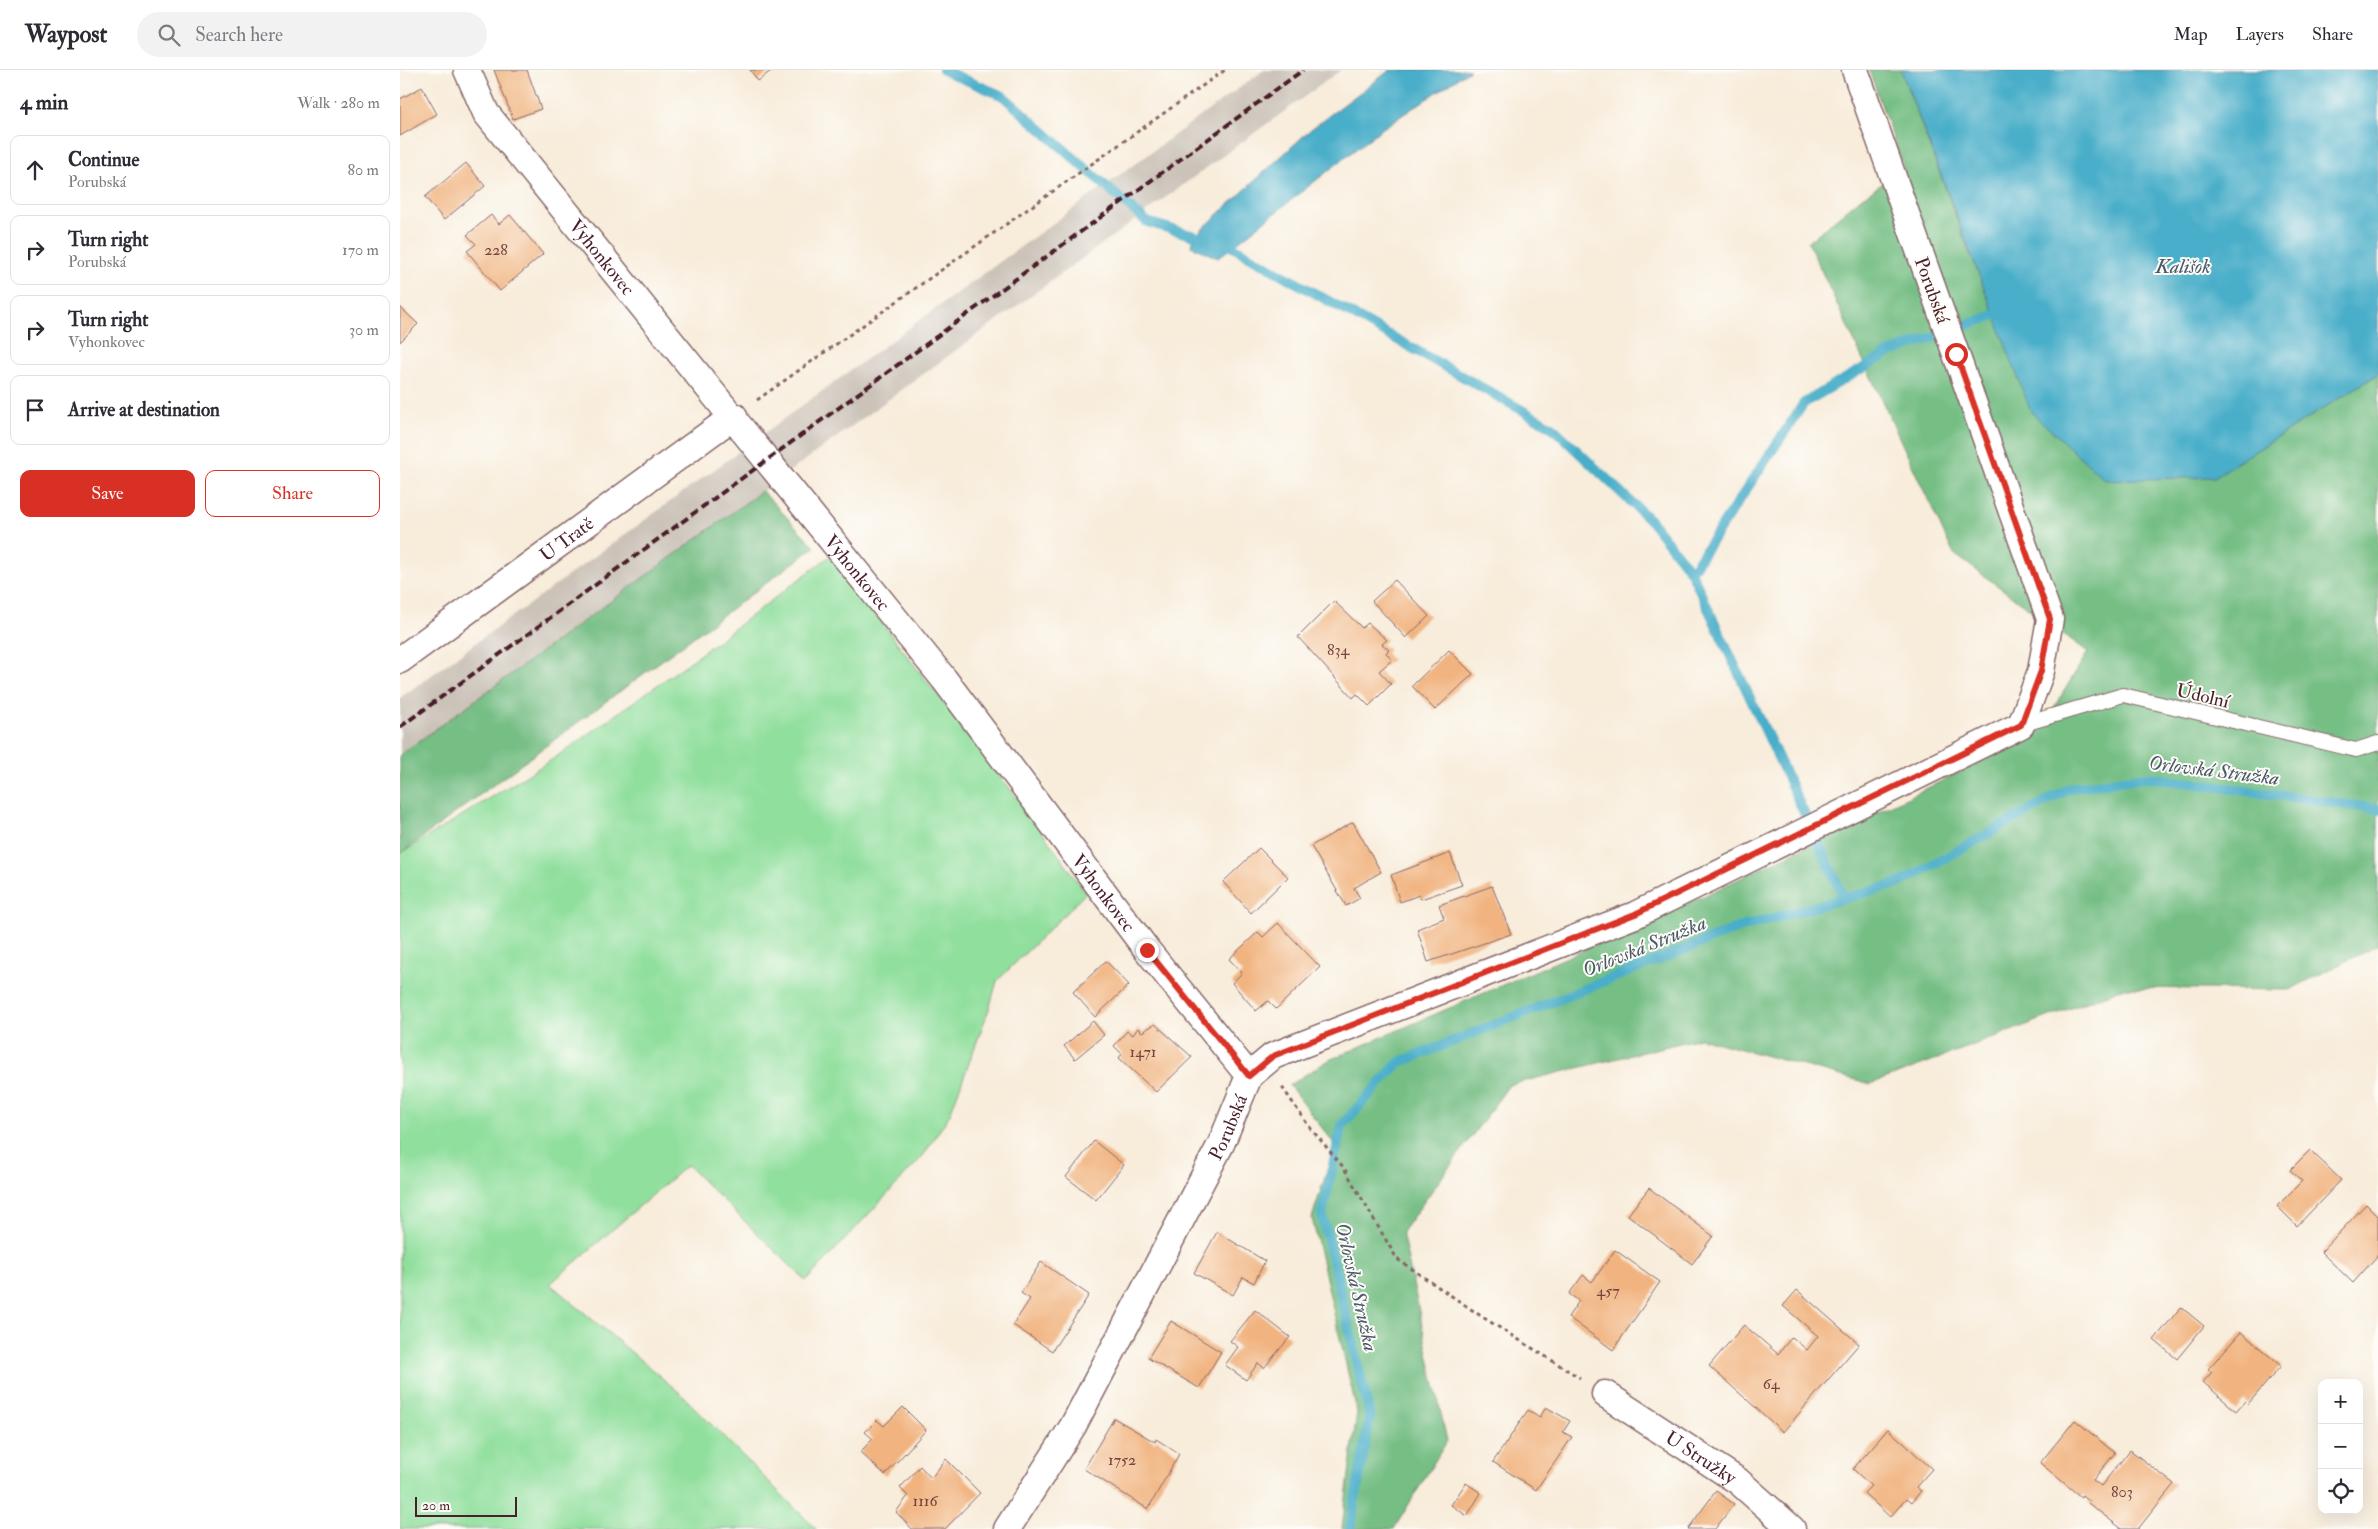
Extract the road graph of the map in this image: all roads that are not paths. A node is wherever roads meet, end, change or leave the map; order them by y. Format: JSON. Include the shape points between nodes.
{"nodes":[{"id":1,"x":467,"y":70,"type":"edge"},
{"id":2,"x":1855,"y":70,"type":"edge"},
{"id":3,"x":734,"y":416,"type":"junction"},
{"id":4,"x":400,"y":660,"type":"edge"},
{"id":5,"x":2021,"y":725,"type":"junction"},
{"id":6,"x":2378,"y":743,"type":"edge"},
{"id":7,"x":1249,"y":1076,"type":"junction"},
{"id":8,"x":1605,"y":1394,"type":"road end"},
{"id":9,"x":1007,"y":1529,"type":"edge"},
{"id":10,"x":1792,"y":1529,"type":"edge"}],
"edges":[{"from":1,"to":3,"type":"street","name":"Vyhonkovec","via":[[486,112]]},
{"from":2,"to":5,"type":"street","name":"Porubská","via":[[2050,619],[2041,671]]},
{"from":3,"to":4,"type":"street","name":"U Tratě"},
{"from":3,"to":7,"type":"street","name":"Vyhonkovec","via":[[944,679],[1147,950]]},
{"from":5,"to":6,"type":"lane","name":"Údolní","via":[[2123,695],[2356,750]]},
{"from":5,"to":7,"type":"street","name":"Porubská","via":[[1635,914],[1273,1056]]},
{"from":7,"to":9,"type":"street","name":"Porubská","via":[[1221,1144],[1073,1426]]},
{"from":8,"to":10,"type":"street","name":"U Stružky","via":[[1738,1481]]}]}
